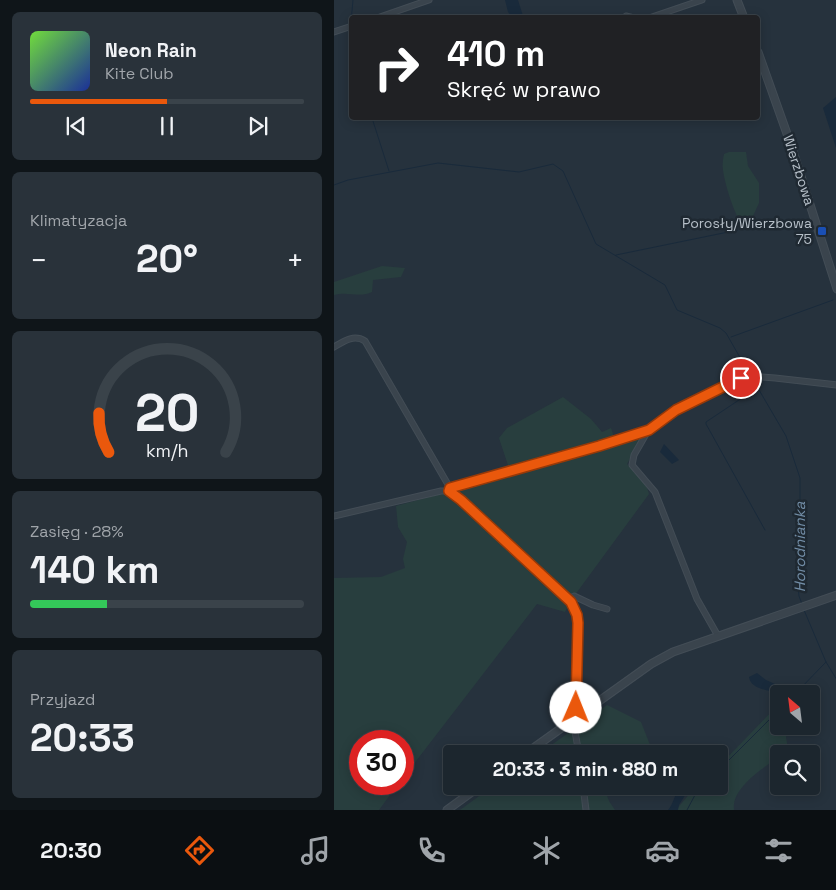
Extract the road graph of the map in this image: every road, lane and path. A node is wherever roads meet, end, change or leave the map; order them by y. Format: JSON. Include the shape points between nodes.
{"nodes":[{"id":1,"x":429,"y":0,"type":"edge"},
{"id":2,"x":702,"y":0,"type":"edge"},
{"id":3,"x":737,"y":0,"type":"edge"},
{"id":4,"x":386,"y":15,"type":"edge"},
{"id":5,"x":658,"y":15,"type":"edge"},
{"id":6,"x":743,"y":15,"type":"edge"},
{"id":7,"x":349,"y":27,"type":"edge"},
{"id":8,"x":334,"y":32,"type":"edge"},
{"id":9,"x":760,"y":58,"type":"edge"},
{"id":10,"x":833,"y":268,"type":"edge"},
{"id":11,"x":836,"y":289,"type":"edge"},
{"id":12,"x":334,"y":347,"type":"edge"},
{"id":13,"x":836,"y":385,"type":"edge"},
{"id":14,"x":649,"y":430,"type":"junction"},
{"id":15,"x":450,"y":489,"type":"junction"},
{"id":16,"x":334,"y":516,"type":"edge"},
{"id":17,"x":836,"y":595,"type":"edge"},
{"id":18,"x":569,"y":599,"type":"junction"},
{"id":19,"x":608,"y":609,"type":"dead end"},
{"id":20,"x":718,"y":636,"type":"junction"},
{"id":21,"x":580,"y":714,"type":"junction"},
{"id":22,"x":571,"y":721,"type":"junction"},
{"id":23,"x":538,"y":745,"type":"edge"},
{"id":24,"x":577,"y":745,"type":"edge"},
{"id":25,"x":468,"y":795,"type":"edge"},
{"id":26,"x":584,"y":795,"type":"edge"},
{"id":27,"x":447,"y":810,"type":"edge"},
{"id":28,"x":586,"y":810,"type":"edge"}],
"edges":[{"from":1,"to":4,"type":"street"},
{"from":2,"to":5,"type":"street"},
{"from":3,"to":6,"type":"street"},
{"from":7,"to":8,"type":"street"},
{"from":9,"to":10,"type":"street","name":"Wierzbowa"},
{"from":10,"to":11,"type":"street","name":"Wierzbowa"},
{"from":12,"to":15,"type":"street","via":[[353,338],[365,341]]},
{"from":13,"to":14,"type":"street","via":[[751,376],[676,410]]},
{"from":14,"to":15,"type":"street"},
{"from":14,"to":20,"type":"street","via":[[634,455],[632,465],[655,492],[697,598]]},
{"from":15,"to":16,"type":"street"},
{"from":15,"to":18,"type":"street"},
{"from":17,"to":20,"type":"street"},
{"from":18,"to":19,"type":"street","via":[[574,596]]},
{"from":18,"to":21,"type":"street","via":[[578,623],[575,703]]},
{"from":20,"to":21,"type":"street","via":[[673,652],[651,664]]},
{"from":21,"to":22,"type":"street"},
{"from":22,"to":23,"type":"street"},
{"from":22,"to":24,"type":"street"},
{"from":25,"to":27,"type":"street"},
{"from":26,"to":28,"type":"street"}]}
